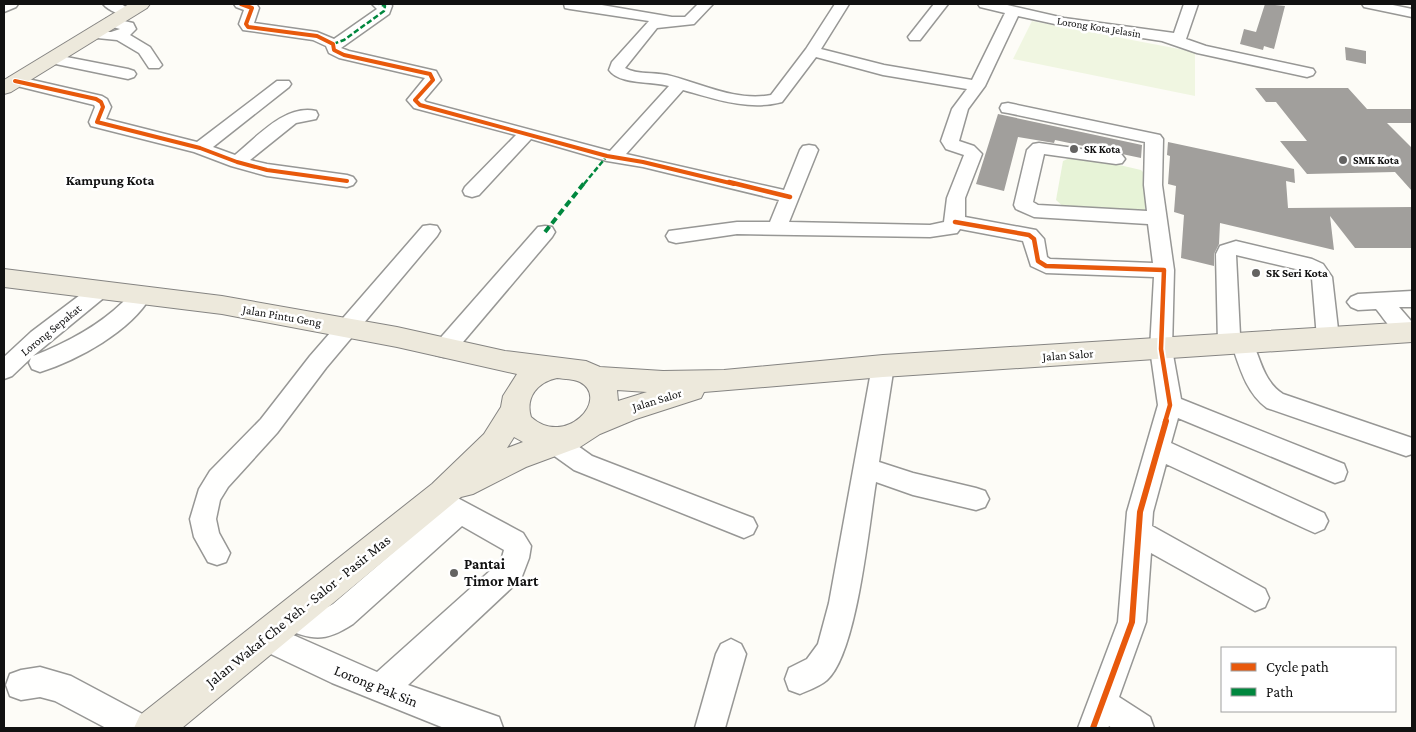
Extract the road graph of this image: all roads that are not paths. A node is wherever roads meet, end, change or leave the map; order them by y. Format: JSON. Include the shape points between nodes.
{"nodes":[{"id":1,"x":11,"y":4,"type":"edge"},
{"id":2,"x":241,"y":4,"type":"edge"},
{"id":3,"x":379,"y":4,"type":"edge"},
{"id":4,"x":706,"y":4,"type":"edge"},
{"id":5,"x":842,"y":4,"type":"edge"},
{"id":6,"x":941,"y":4,"type":"edge"},
{"id":7,"x":985,"y":4,"type":"edge"},
{"id":8,"x":1190,"y":4,"type":"edge"},
{"id":9,"x":1369,"y":4,"type":"edge"},
{"id":10,"x":570,"y":5,"type":"edge"},
{"id":11,"x":4,"y":8,"type":"edge"},
{"id":12,"x":1014,"y":10,"type":"junction"},
{"id":13,"x":1412,"y":13,"type":"edge"},
{"id":14,"x":123,"y":17,"type":"edge"},
{"id":15,"x":1186,"y":21,"type":"junction"},
{"id":16,"x":675,"y":22,"type":"junction"},
{"id":17,"x":915,"y":37,"type":"dead end"},
{"id":18,"x":1168,"y":38,"type":"junction"},
{"id":19,"x":333,"y":44,"type":"junction"},
{"id":20,"x":812,"y":51,"type":"junction"},
{"id":21,"x":1212,"y":52,"type":"junction"},
{"id":22,"x":51,"y":58,"type":"junction"},
{"id":23,"x":154,"y":65,"type":"dead end"},
{"id":24,"x":1307,"y":72,"type":"dead end"},
{"id":25,"x":128,"y":74,"type":"dead end"},
{"id":26,"x":9,"y":84,"type":"edge"},
{"id":27,"x":282,"y":84,"type":"dead end"},
{"id":28,"x":680,"y":84,"type":"junction"},
{"id":29,"x":977,"y":86,"type":"junction"},
{"id":30,"x":1008,"y":108,"type":"dead end"},
{"id":31,"x":310,"y":115,"type":"dead end"},
{"id":32,"x":528,"y":132,"type":"junction"},
{"id":33,"x":200,"y":148,"type":"junction"},
{"id":34,"x":809,"y":150,"type":"dead end"},
{"id":35,"x":614,"y":157,"type":"junction"},
{"id":36,"x":237,"y":162,"type":"junction"},
{"id":37,"x":1152,"y":167,"type":"junction"},
{"id":38,"x":347,"y":180,"type":"dead end"},
{"id":39,"x":472,"y":191,"type":"dead end"},
{"id":40,"x":790,"y":197,"type":"junction"},
{"id":41,"x":1158,"y":218,"type":"junction"},
{"id":42,"x":955,"y":222,"type":"junction"},
{"id":43,"x":777,"y":229,"type":"junction"},
{"id":44,"x":430,"y":231,"type":"dead end"},
{"id":45,"x":545,"y":232,"type":"dead end"},
{"id":46,"x":676,"y":236,"type":"dead end"},
{"id":47,"x":1164,"y":270,"type":"junction"},
{"id":48,"x":4,"y":278,"type":"edge"},
{"id":49,"x":99,"y":291,"type":"junction"},
{"id":50,"x":141,"y":296,"type":"junction"},
{"id":51,"x":1412,"y":299,"type":"edge"},
{"id":52,"x":1382,"y":301,"type":"junction"},
{"id":53,"x":1358,"y":302,"type":"dead end"},
{"id":54,"x":347,"y":328,"type":"junction"},
{"id":55,"x":1410,"y":332,"type":"edge"},
{"id":56,"x":1328,"y":338,"type":"junction"},
{"id":57,"x":1235,"y":344,"type":"junction"},
{"id":58,"x":444,"y":349,"type":"junction"},
{"id":59,"x":1161,"y":349,"type":"junction"},
{"id":60,"x":474,"y":356,"type":"junction"},
{"id":61,"x":40,"y":363,"type":"dead end"},
{"id":62,"x":883,"y":366,"type":"junction"},
{"id":63,"x":557,"y":367,"type":"junction"},
{"id":64,"x":4,"y":370,"type":"edge"},
{"id":65,"x":596,"y":378,"type":"junction"},
{"id":66,"x":724,"y":380,"type":"junction"},
{"id":67,"x":517,"y":399,"type":"junction"},
{"id":68,"x":1170,"y":405,"type":"junction"},
{"id":69,"x":571,"y":436,"type":"junction"},
{"id":70,"x":1406,"y":446,"type":"dead end"},
{"id":71,"x":1157,"y":448,"type":"junction"},
{"id":72,"x":866,"y":468,"type":"junction"},
{"id":73,"x":1335,"y":472,"type":"dead end"},
{"id":74,"x":976,"y":499,"type":"dead end"},
{"id":75,"x":446,"y":501,"type":"junction"},
{"id":76,"x":1315,"y":521,"type":"dead end"},
{"id":77,"x":744,"y":526,"type":"dead end"},
{"id":78,"x":1140,"y":533,"type":"junction"},
{"id":79,"x":217,"y":553,"type":"dead end"},
{"id":80,"x":1255,"y":598,"type":"dead end"},
{"id":81,"x":279,"y":627,"type":"junction"},
{"id":82,"x":731,"y":654,"type":"dead end"},
{"id":83,"x":800,"y":679,"type":"dead end"},
{"id":84,"x":21,"y":685,"type":"dead end"},
{"id":85,"x":381,"y":689,"type":"junction"},
{"id":86,"x":1097,"y":716,"type":"edge"},
{"id":87,"x":137,"y":728,"type":"edge"},
{"id":88,"x":153,"y":728,"type":"edge"},
{"id":89,"x":488,"y":728,"type":"edge"},
{"id":90,"x":710,"y":728,"type":"edge"},
{"id":91,"x":1139,"y":728,"type":"edge"}],
"edges":[{"from":1,"to":11,"type":"street"},
{"from":2,"to":19,"type":"street","via":[[252,8],[248,26],[317,36]]},
{"from":3,"to":19,"type":"street","via":[[385,6],[384,11],[344,40]]},
{"from":4,"to":16,"type":"street","via":[[690,21]]},
{"from":5,"to":20,"type":"street"},
{"from":6,"to":17,"type":"street"},
{"from":7,"to":12,"type":"street","name":"Lorong Kota Jelasin"},
{"from":8,"to":15,"type":"street"},
{"from":9,"to":13,"type":"street"},
{"from":10,"to":16,"type":"street"},
{"from":12,"to":18,"type":"street","name":"Lorong Kota Jelasin","via":[[1064,22]]},
{"from":12,"to":29,"type":"street"},
{"from":14,"to":22,"type":"main road"},
{"from":14,"to":23,"type":"street"},
{"from":15,"to":18,"type":"street","via":[[1180,37]]},
{"from":15,"to":21,"type":"street"},
{"from":16,"to":28,"type":"street","via":[[652,26],[616,68],[624,73]]},
{"from":18,"to":21,"type":"street","name":"Lorong Kota Jelasin"},
{"from":19,"to":32,"type":"street","via":[[334,50],[344,56],[430,74],[432,80],[415,100],[420,105]]},
{"from":20,"to":28,"type":"street","via":[[776,99],[771,101]]},
{"from":20,"to":29,"type":"street","via":[[883,70]]},
{"from":21,"to":24,"type":"street","name":"Lorong Kota Jelasin"},
{"from":22,"to":25,"type":"street"},
{"from":22,"to":26,"type":"main road"},
{"from":26,"to":33,"type":"street","via":[[96,99],[103,107],[97,122]]},
{"from":27,"to":33,"type":"street"},
{"from":28,"to":35,"type":"street"},
{"from":29,"to":42,"type":"street","via":[[960,109],[950,140],[952,145],[973,154],[956,198]]},
{"from":30,"to":37,"type":"street","via":[[1154,139]]},
{"from":31,"to":36,"type":"street","via":[[290,119]]},
{"from":32,"to":35,"type":"street"},
{"from":32,"to":39,"type":"street"},
{"from":33,"to":36,"type":"street"},
{"from":34,"to":40,"type":"street"},
{"from":35,"to":40,"type":"street"},
{"from":36,"to":38,"type":"street","via":[[267,170]]},
{"from":37,"to":41,"type":"street"},
{"from":37,"to":41,"type":"street","via":[[1039,148],[1023,205],[1034,211]]},
{"from":40,"to":43,"type":"street"},
{"from":41,"to":47,"type":"street"},
{"from":42,"to":43,"type":"street","via":[[950,228],[940,231]]},
{"from":42,"to":47,"type":"street","via":[[1029,234],[1034,239],[1038,260],[1046,266]]},
{"from":43,"to":46,"type":"street","via":[[728,229]]},
{"from":44,"to":54,"type":"street"},
{"from":45,"to":58,"type":"street"},
{"from":47,"to":59,"type":"street"},
{"from":48,"to":49,"type":"main road","name":"Jalan Pintu Geng"},
{"from":49,"to":50,"type":"main road","name":"Jalan Pintu Geng"},
{"from":49,"to":64,"type":"street","name":"Lorong Sepakat"},
{"from":50,"to":54,"type":"main road","name":"Jalan Pintu Geng","via":[[222,305]]},
{"from":50,"to":61,"type":"street","via":[[101,333]]},
{"from":51,"to":52,"type":"street"},
{"from":52,"to":53,"type":"street"},
{"from":52,"to":55,"type":"street"},
{"from":54,"to":58,"type":"main road","name":"Jalan Pintu Geng"},
{"from":54,"to":79,"type":"street","via":[[269,426],[219,479],[208,497],[203,519],[207,537]]},
{"from":55,"to":56,"type":"main road","name":"Jalan Salor"},
{"from":56,"to":57,"type":"main road","name":"Jalan Salor"},
{"from":56,"to":57,"type":"street","via":[[1322,277],[1316,270],[1305,264],[1236,248],[1226,254]]},
{"from":57,"to":59,"type":"main road","name":"Jalan Salor"},
{"from":57,"to":70,"type":"street","via":[[1266,396]]},
{"from":58,"to":60,"type":"main road","name":"Jalan Pintu Geng"},
{"from":59,"to":62,"type":"main road","name":"Jalan Salor"},
{"from":59,"to":68,"type":"street"},
{"from":60,"to":63,"type":"main road","name":"Jalan Pintu Geng"},
{"from":60,"to":67,"type":"main road","via":[[498,370]]},
{"from":62,"to":66,"type":"main road","name":"Jalan Salor"},
{"from":62,"to":72,"type":"street"},
{"from":63,"to":65,"type":"main road","via":[[572,367]]},
{"from":63,"to":67,"type":"main road","via":[[531,378]]},
{"from":65,"to":66,"type":"main road","name":"Jalan Salor","via":[[663,382]]},
{"from":65,"to":69,"type":"main road","via":[[603,386],[605,406],[600,416]]},
{"from":66,"to":69,"type":"main road","name":"Jalan Salor","via":[[627,410]]},
{"from":67,"to":69,"type":"main road","via":[[518,422],[526,431],[552,440]]},
{"from":67,"to":75,"type":"main road","name":"Jalan Wakaf Che Yeh - Salor - Pasir Mas","via":[[494,443]]},
{"from":68,"to":71,"type":"street"},
{"from":68,"to":73,"type":"street"},
{"from":69,"to":75,"type":"main road","name":"Jalan Wakaf Che Yeh - Salor - Pasir Mas","via":[[516,458]]},
{"from":69,"to":77,"type":"street","via":[[583,464]]},
{"from":71,"to":76,"type":"street"},
{"from":71,"to":78,"type":"street","via":[[1140,512]]},
{"from":72,"to":74,"type":"street","via":[[913,484]]},
{"from":72,"to":83,"type":"street","via":[[843,603],[830,651],[816,669]]},
{"from":75,"to":81,"type":"main road","name":"Jalan Wakaf Che Yeh - Salor - Pasir Mas"},
{"from":75,"to":85,"type":"street","via":[[514,542],[518,546],[514,564]]},
{"from":78,"to":80,"type":"street"},
{"from":78,"to":86,"type":"street","via":[[1132,622]]},
{"from":81,"to":85,"type":"street","name":"Lorong Pak Sin","via":[[342,674]]},
{"from":81,"to":88,"type":"main road","name":"Jalan Wakaf Che Yeh - Salor - Pasir Mas"},
{"from":82,"to":90,"type":"street"},
{"from":84,"to":87,"type":"street","via":[[40,682],[60,686]]},
{"from":85,"to":89,"type":"street","name":"Lorong Pak Sin"},
{"from":86,"to":91,"type":"street"}]}
